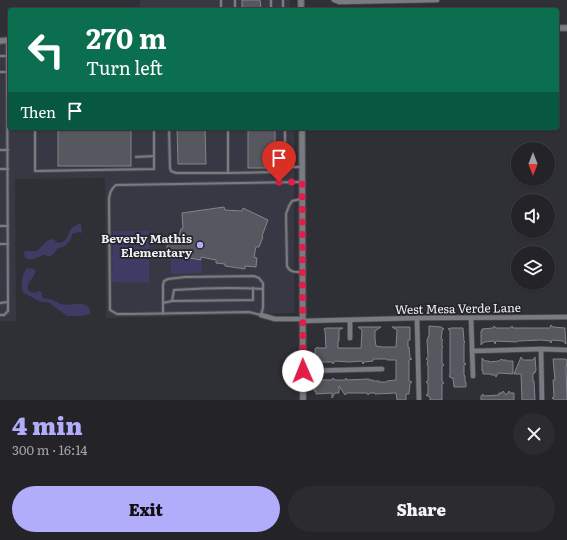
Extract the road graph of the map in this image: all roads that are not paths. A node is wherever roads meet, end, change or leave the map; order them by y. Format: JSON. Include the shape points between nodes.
{"nodes":[{"id":1,"x":334,"y":0,"type":"edge"},
{"id":2,"x":430,"y":0,"type":"edge"},
{"id":3,"x":437,"y":0,"type":"edge"},
{"id":4,"x":0,"y":40,"type":"edge"},
{"id":5,"x":8,"y":40,"type":"edge"},
{"id":6,"x":0,"y":56,"type":"edge"},
{"id":7,"x":7,"y":56,"type":"junction"},
{"id":8,"x":0,"y":72,"type":"edge"},
{"id":9,"x":7,"y":72,"type":"junction"},
{"id":10,"x":34,"y":130,"type":"edge"},
{"id":11,"x":154,"y":130,"type":"edge"},
{"id":12,"x":169,"y":130,"type":"edge"},
{"id":13,"x":228,"y":130,"type":"edge"},
{"id":14,"x":285,"y":130,"type":"edge"},
{"id":15,"x":302,"y":130,"type":"edge"},
{"id":16,"x":0,"y":150,"type":"edge"},
{"id":17,"x":8,"y":150,"type":"junction"},
{"id":18,"x":154,"y":156,"type":"junction"},
{"id":19,"x":136,"y":157,"type":"dead end"},
{"id":20,"x":285,"y":167,"type":"junction"},
{"id":21,"x":302,"y":167,"type":"junction"},
{"id":22,"x":0,"y":169,"type":"edge"},
{"id":23,"x":8,"y":169,"type":"junction"},
{"id":24,"x":228,"y":173,"type":"junction"},
{"id":25,"x":302,"y":182,"type":"junction"},
{"id":26,"x":302,"y":199,"type":"junction"},
{"id":27,"x":0,"y":226,"type":"edge"},
{"id":28,"x":8,"y":226,"type":"junction"},
{"id":29,"x":0,"y":244,"type":"edge"},
{"id":30,"x":8,"y":244,"type":"junction"},
{"id":31,"x":302,"y":272,"type":"junction"},
{"id":32,"x":253,"y":288,"type":"junction"},
{"id":33,"x":263,"y":289,"type":"junction"},
{"id":34,"x":172,"y":301,"type":"junction"},
{"id":35,"x":8,"y":302,"type":"junction"},
{"id":36,"x":163,"y":302,"type":"junction"},
{"id":37,"x":0,"y":303,"type":"edge"},
{"id":38,"x":163,"y":314,"type":"junction"},
{"id":39,"x":0,"y":315,"type":"edge"},
{"id":40,"x":261,"y":315,"type":"junction"},
{"id":41,"x":567,"y":317,"type":"edge"},
{"id":42,"x":417,"y":318,"type":"junction"},
{"id":43,"x":471,"y":318,"type":"junction"},
{"id":44,"x":302,"y":320,"type":"junction"},
{"id":45,"x":350,"y":320,"type":"junction"},
{"id":46,"x":350,"y":338,"type":"dead end"},
{"id":47,"x":541,"y":349,"type":"junction"},
{"id":48,"x":567,"y":350,"type":"edge"},
{"id":49,"x":472,"y":351,"type":"junction"},
{"id":50,"x":382,"y":369,"type":"dead end"},
{"id":51,"x":303,"y":371,"type":"junction"},
{"id":52,"x":473,"y":376,"type":"dead end"},
{"id":53,"x":303,"y":400,"type":"edge"},
{"id":54,"x":419,"y":400,"type":"edge"},
{"id":55,"x":542,"y":400,"type":"edge"}],
"edges":[{"from":1,"to":2,"type":"street"},
{"from":2,"to":3,"type":"street"},
{"from":4,"to":5,"type":"street"},
{"from":5,"to":7,"type":"lane"},
{"from":6,"to":7,"type":"lane"},
{"from":7,"to":9,"type":"lane"},
{"from":8,"to":9,"type":"lane"},
{"from":9,"to":17,"type":"lane"},
{"from":10,"to":18,"type":"lane","via":[[34,171],[154,169]]},
{"from":11,"to":18,"type":"lane"},
{"from":12,"to":24,"type":"lane","via":[[171,172]]},
{"from":13,"to":24,"type":"lane"},
{"from":14,"to":20,"type":"lane"},
{"from":15,"to":21,"type":"street"},
{"from":16,"to":17,"type":"lane"},
{"from":17,"to":23,"type":"lane"},
{"from":18,"to":19,"type":"lane"},
{"from":20,"to":21,"type":"lane"},
{"from":20,"to":24,"type":"lane","via":[[278,172]]},
{"from":21,"to":25,"type":"street"},
{"from":22,"to":23,"type":"lane"},
{"from":23,"to":28,"type":"lane"},
{"from":25,"to":26,"type":"street"},
{"from":25,"to":38,"type":"lane","via":[[113,187],[109,199],[110,310],[117,314]]},
{"from":26,"to":31,"type":"street"},
{"from":26,"to":31,"type":"lane","via":[[292,201],[286,214],[287,266],[292,272]]},
{"from":27,"to":28,"type":"lane"},
{"from":28,"to":30,"type":"lane"},
{"from":29,"to":30,"type":"lane"},
{"from":30,"to":35,"type":"lane"},
{"from":31,"to":44,"type":"street"},
{"from":32,"to":33,"type":"lane"},
{"from":32,"to":34,"type":"lane","via":[[174,290]]},
{"from":32,"to":34,"type":"lane","via":[[253,300]]},
{"from":33,"to":36,"type":"lane","via":[[263,283],[254,276],[168,279],[164,281]]},
{"from":33,"to":40,"type":"lane"},
{"from":34,"to":36,"type":"lane"},
{"from":35,"to":37,"type":"lane"},
{"from":35,"to":39,"type":"lane","via":[[8,311]]},
{"from":36,"to":38,"type":"lane"},
{"from":38,"to":40,"type":"lane","via":[[249,312]]},
{"from":40,"to":44,"type":"street","name":"West Mesa Verde Lane","via":[[275,319]]},
{"from":41,"to":43,"type":"street","name":"West Mesa Verde Lane"},
{"from":42,"to":43,"type":"street","name":"West Mesa Verde Lane"},
{"from":42,"to":45,"type":"street","name":"West Mesa Verde Lane"},
{"from":42,"to":54,"type":"street"},
{"from":43,"to":49,"type":"street"},
{"from":44,"to":45,"type":"street","name":"West Mesa Verde Lane"},
{"from":44,"to":51,"type":"street"},
{"from":45,"to":46,"type":"street"},
{"from":47,"to":48,"type":"street"},
{"from":47,"to":49,"type":"street"},
{"from":47,"to":55,"type":"street"},
{"from":49,"to":52,"type":"street"},
{"from":50,"to":51,"type":"street"},
{"from":51,"to":53,"type":"street"}]}
